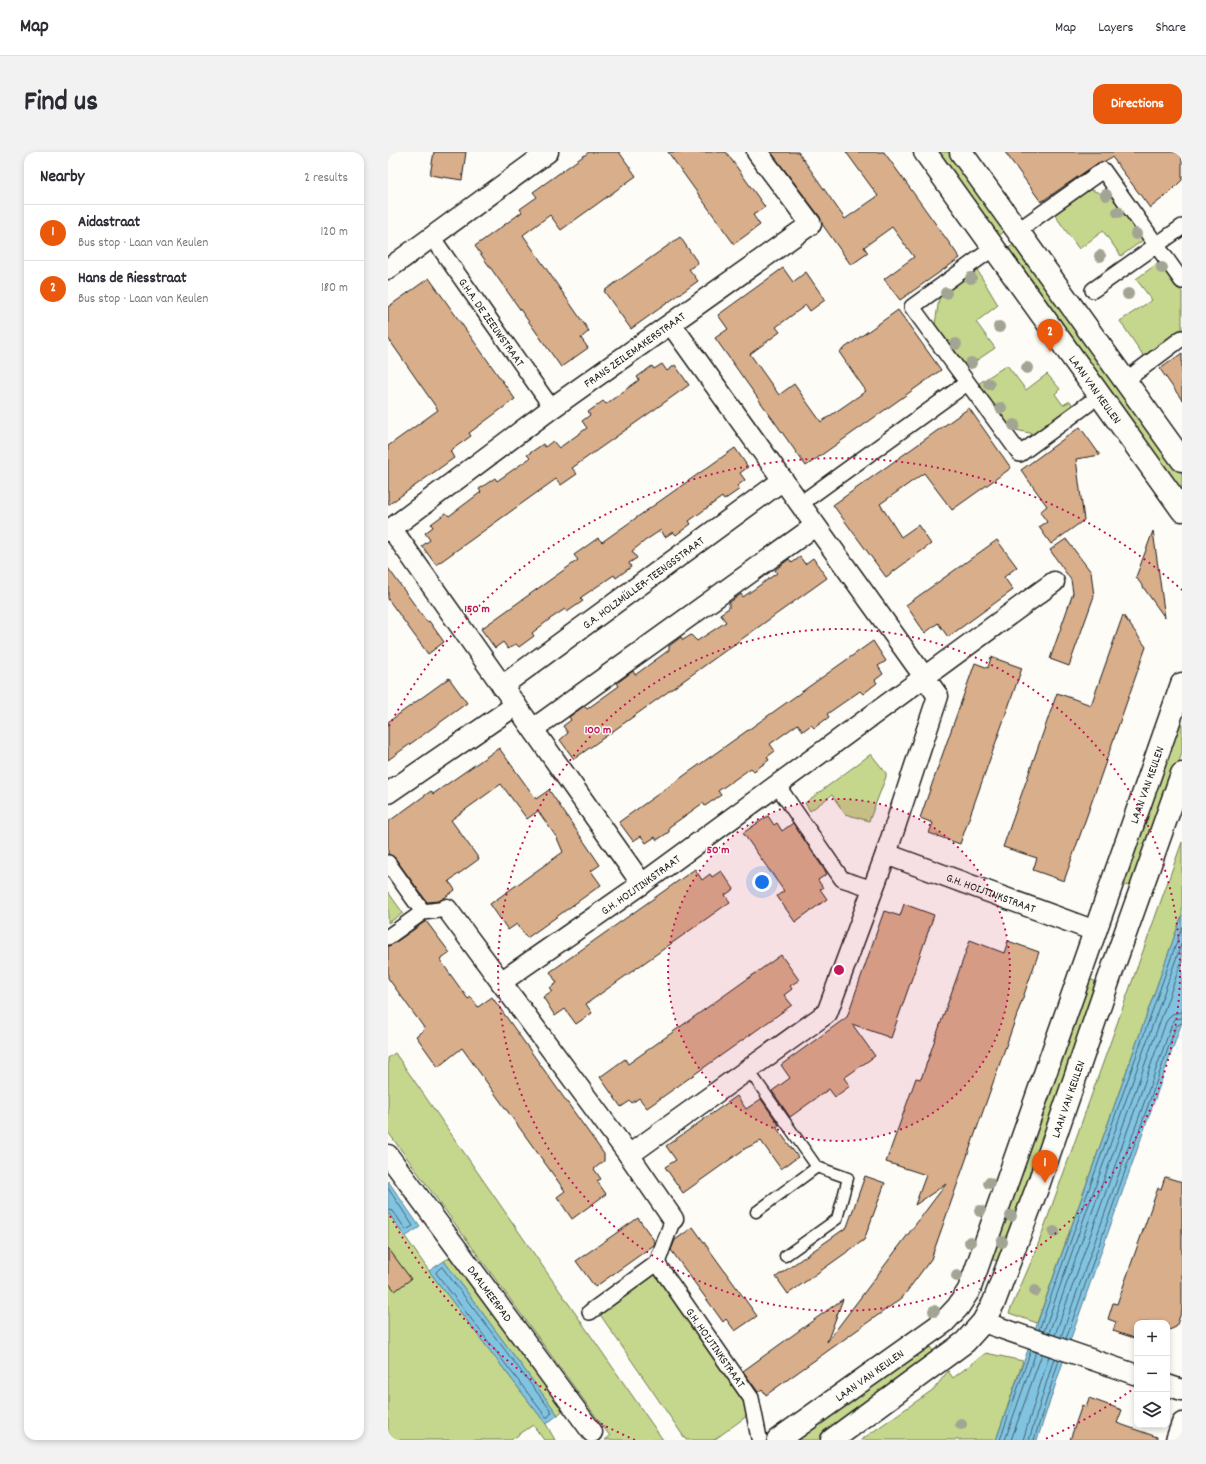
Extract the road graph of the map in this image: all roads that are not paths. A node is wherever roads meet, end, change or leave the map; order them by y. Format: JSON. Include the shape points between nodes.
{"nodes":[{"id":1,"x":548,"y":152,"type":"edge"},
{"id":2,"x":757,"y":152,"type":"edge"},
{"id":3,"x":924,"y":152,"type":"edge"},
{"id":4,"x":961,"y":152,"type":"edge"},
{"id":5,"x":1027,"y":224,"type":"dead end"},
{"id":6,"x":1182,"y":227,"type":"edge"},
{"id":7,"x":432,"y":237,"type":"junction"},
{"id":8,"x":1156,"y":246,"type":"junction"},
{"id":9,"x":985,"y":254,"type":"dead end"},
{"id":10,"x":388,"y":269,"type":"edge"},
{"id":11,"x":1182,"y":281,"type":"edge"},
{"id":12,"x":1093,"y":290,"type":"dead end"},
{"id":13,"x":671,"y":324,"type":"junction"},
{"id":14,"x":1182,"y":338,"type":"edge"},
{"id":15,"x":1134,"y":374,"type":"dead end"},
{"id":16,"x":967,"y":383,"type":"junction"},
{"id":17,"x":1088,"y":404,"type":"dead end"},
{"id":18,"x":552,"y":408,"type":"junction"},
{"id":19,"x":1182,"y":460,"type":"edge"},
{"id":20,"x":783,"y":480,"type":"junction"},
{"id":21,"x":800,"y":504,"type":"junction"},
{"id":22,"x":1182,"y":510,"type":"edge"},
{"id":23,"x":815,"y":526,"type":"junction"},
{"id":24,"x":390,"y":529,"type":"edge"},
{"id":25,"x":1054,"y":582,"type":"dead end"},
{"id":26,"x":924,"y":676,"type":"junction"},
{"id":27,"x":1182,"y":684,"type":"edge"},
{"id":28,"x":502,"y":686,"type":"junction"},
{"id":29,"x":516,"y":704,"type":"junction"},
{"id":30,"x":533,"y":729,"type":"junction"},
{"id":31,"x":1182,"y":774,"type":"edge"},
{"id":32,"x":777,"y":785,"type":"junction"},
{"id":33,"x":388,"y":793,"type":"edge"},
{"id":34,"x":886,"y":854,"type":"junction"},
{"id":35,"x":388,"y":863,"type":"edge"},
{"id":36,"x":642,"y":884,"type":"junction"},
{"id":37,"x":873,"y":889,"type":"junction"},
{"id":38,"x":448,"y":909,"type":"joint"},
{"id":39,"x":423,"y":912,"type":"junction"},
{"id":40,"x":1095,"y":930,"type":"junction"},
{"id":41,"x":388,"y":937,"type":"edge"},
{"id":42,"x":1122,"y":941,"type":"junction"},
{"id":43,"x":501,"y":982,"type":"junction"},
{"id":44,"x":748,"y":1069,"type":"junction"},
{"id":45,"x":388,"y":1155,"type":"edge"},
{"id":46,"x":629,"y":1155,"type":"junction"},
{"id":47,"x":817,"y":1167,"type":"junction"},
{"id":48,"x":756,"y":1212,"type":"dead end"},
{"id":49,"x":673,"y":1219,"type":"joint"},
{"id":50,"x":785,"y":1256,"type":"dead end"},
{"id":51,"x":658,"y":1263,"type":"junction"},
{"id":52,"x":958,"y":1307,"type":"junction"},
{"id":53,"x":590,"y":1312,"type":"dead end"},
{"id":54,"x":983,"y":1322,"type":"junction"},
{"id":55,"x":1134,"y":1374,"type":"edge"},
{"id":56,"x":1170,"y":1386,"type":"edge"},
{"id":57,"x":1182,"y":1390,"type":"edge"},
{"id":58,"x":1182,"y":1424,"type":"edge"},
{"id":59,"x":592,"y":1432,"type":"dead end"},
{"id":60,"x":769,"y":1439,"type":"edge"},
{"id":61,"x":832,"y":1440,"type":"edge"},
{"id":62,"x":1176,"y":1440,"type":"edge"}],
"edges":[{"from":1,"to":7,"type":"street"},
{"from":2,"to":13,"type":"street","name":"FRANS ZEILEMAKERSTRAAT","via":[[810,224]]},
{"from":3,"to":22,"type":"street","name":"LAAN VAN KEULEN"},
{"from":4,"to":19,"type":"street"},
{"from":5,"to":8,"type":"street","via":[[1104,170]]},
{"from":6,"to":8,"type":"street"},
{"from":7,"to":10,"type":"street"},
{"from":7,"to":18,"type":"street","name":"G.H.A. DE ZEEUWSTRAAT"},
{"from":8,"to":11,"type":"street"},
{"from":8,"to":12,"type":"street"},
{"from":9,"to":16,"type":"street","via":[[912,307]]},
{"from":13,"to":18,"type":"street","name":"FRANS ZEILEMAKERSTRAAT"},
{"from":13,"to":20,"type":"street"},
{"from":14,"to":15,"type":"street"},
{"from":16,"to":17,"type":"street","via":[[1020,454]]},
{"from":16,"to":21,"type":"street"},
{"from":18,"to":24,"type":"street","name":"FRANS ZEILEMAKERSTRAAT"},
{"from":20,"to":21,"type":"street"},
{"from":20,"to":28,"type":"street","name":"G.A. HOLZMÜLLER-TEENGSSTRAAT"},
{"from":21,"to":23,"type":"street"},
{"from":23,"to":26,"type":"street"},
{"from":23,"to":30,"type":"street"},
{"from":24,"to":28,"type":"street"},
{"from":25,"to":26,"type":"street","name":"G.H. HOIJTINKSTRAAT"},
{"from":26,"to":32,"type":"street","name":"G.H. HOIJTINKSTRAAT"},
{"from":26,"to":34,"type":"street","via":[[938,696]]},
{"from":27,"to":40,"type":"street","name":"LAAN VAN KEULEN"},
{"from":28,"to":29,"type":"street"},
{"from":29,"to":30,"type":"street"},
{"from":29,"to":33,"type":"street"},
{"from":30,"to":36,"type":"street"},
{"from":31,"to":42,"type":"street","name":"LAAN VAN KEULEN"},
{"from":32,"to":36,"type":"street","name":"G.H. HOIJTINKSTRAAT"},
{"from":32,"to":37,"type":"street","via":[[842,879]]},
{"from":34,"to":37,"type":"street"},
{"from":34,"to":40,"type":"street","name":"G.H. HOIJTINKSTRAAT"},
{"from":35,"to":39,"type":"street"},
{"from":36,"to":43,"type":"street","name":"G.H. HOIJTINKSTRAAT"},
{"from":37,"to":44,"type":"street","via":[[827,1013]]},
{"from":38,"to":39,"type":"street"},
{"from":38,"to":43,"type":"street"},
{"from":39,"to":41,"type":"street"},
{"from":40,"to":42,"type":"street"},
{"from":40,"to":52,"type":"street","name":"LAAN VAN KEULEN","via":[[969,1290]]},
{"from":42,"to":54,"type":"street","name":"LAAN VAN KEULEN","via":[[1039,1183],[994,1302]]},
{"from":43,"to":46,"type":"street"},
{"from":44,"to":46,"type":"street"},
{"from":44,"to":47,"type":"lane"},
{"from":45,"to":59,"type":"street","name":"DAALMEERPAD"},
{"from":46,"to":49,"type":"street"},
{"from":47,"to":48,"type":"lane"},
{"from":47,"to":50,"type":"lane","via":[[848,1178],[838,1219]]},
{"from":49,"to":51,"type":"street"},
{"from":51,"to":53,"type":"street"},
{"from":51,"to":60,"type":"street","name":"G.H. HOIJTINKSTRAAT","via":[[752,1398]]},
{"from":52,"to":54,"type":"street"},
{"from":52,"to":60,"type":"street","name":"LAAN VAN KEULEN","via":[[927,1335]]},
{"from":54,"to":55,"type":"street"},
{"from":54,"to":61,"type":"street","name":"LAAN VAN KEULEN","via":[[965,1342]]},
{"from":56,"to":57,"type":"street"},
{"from":58,"to":62,"type":"street"}]}
